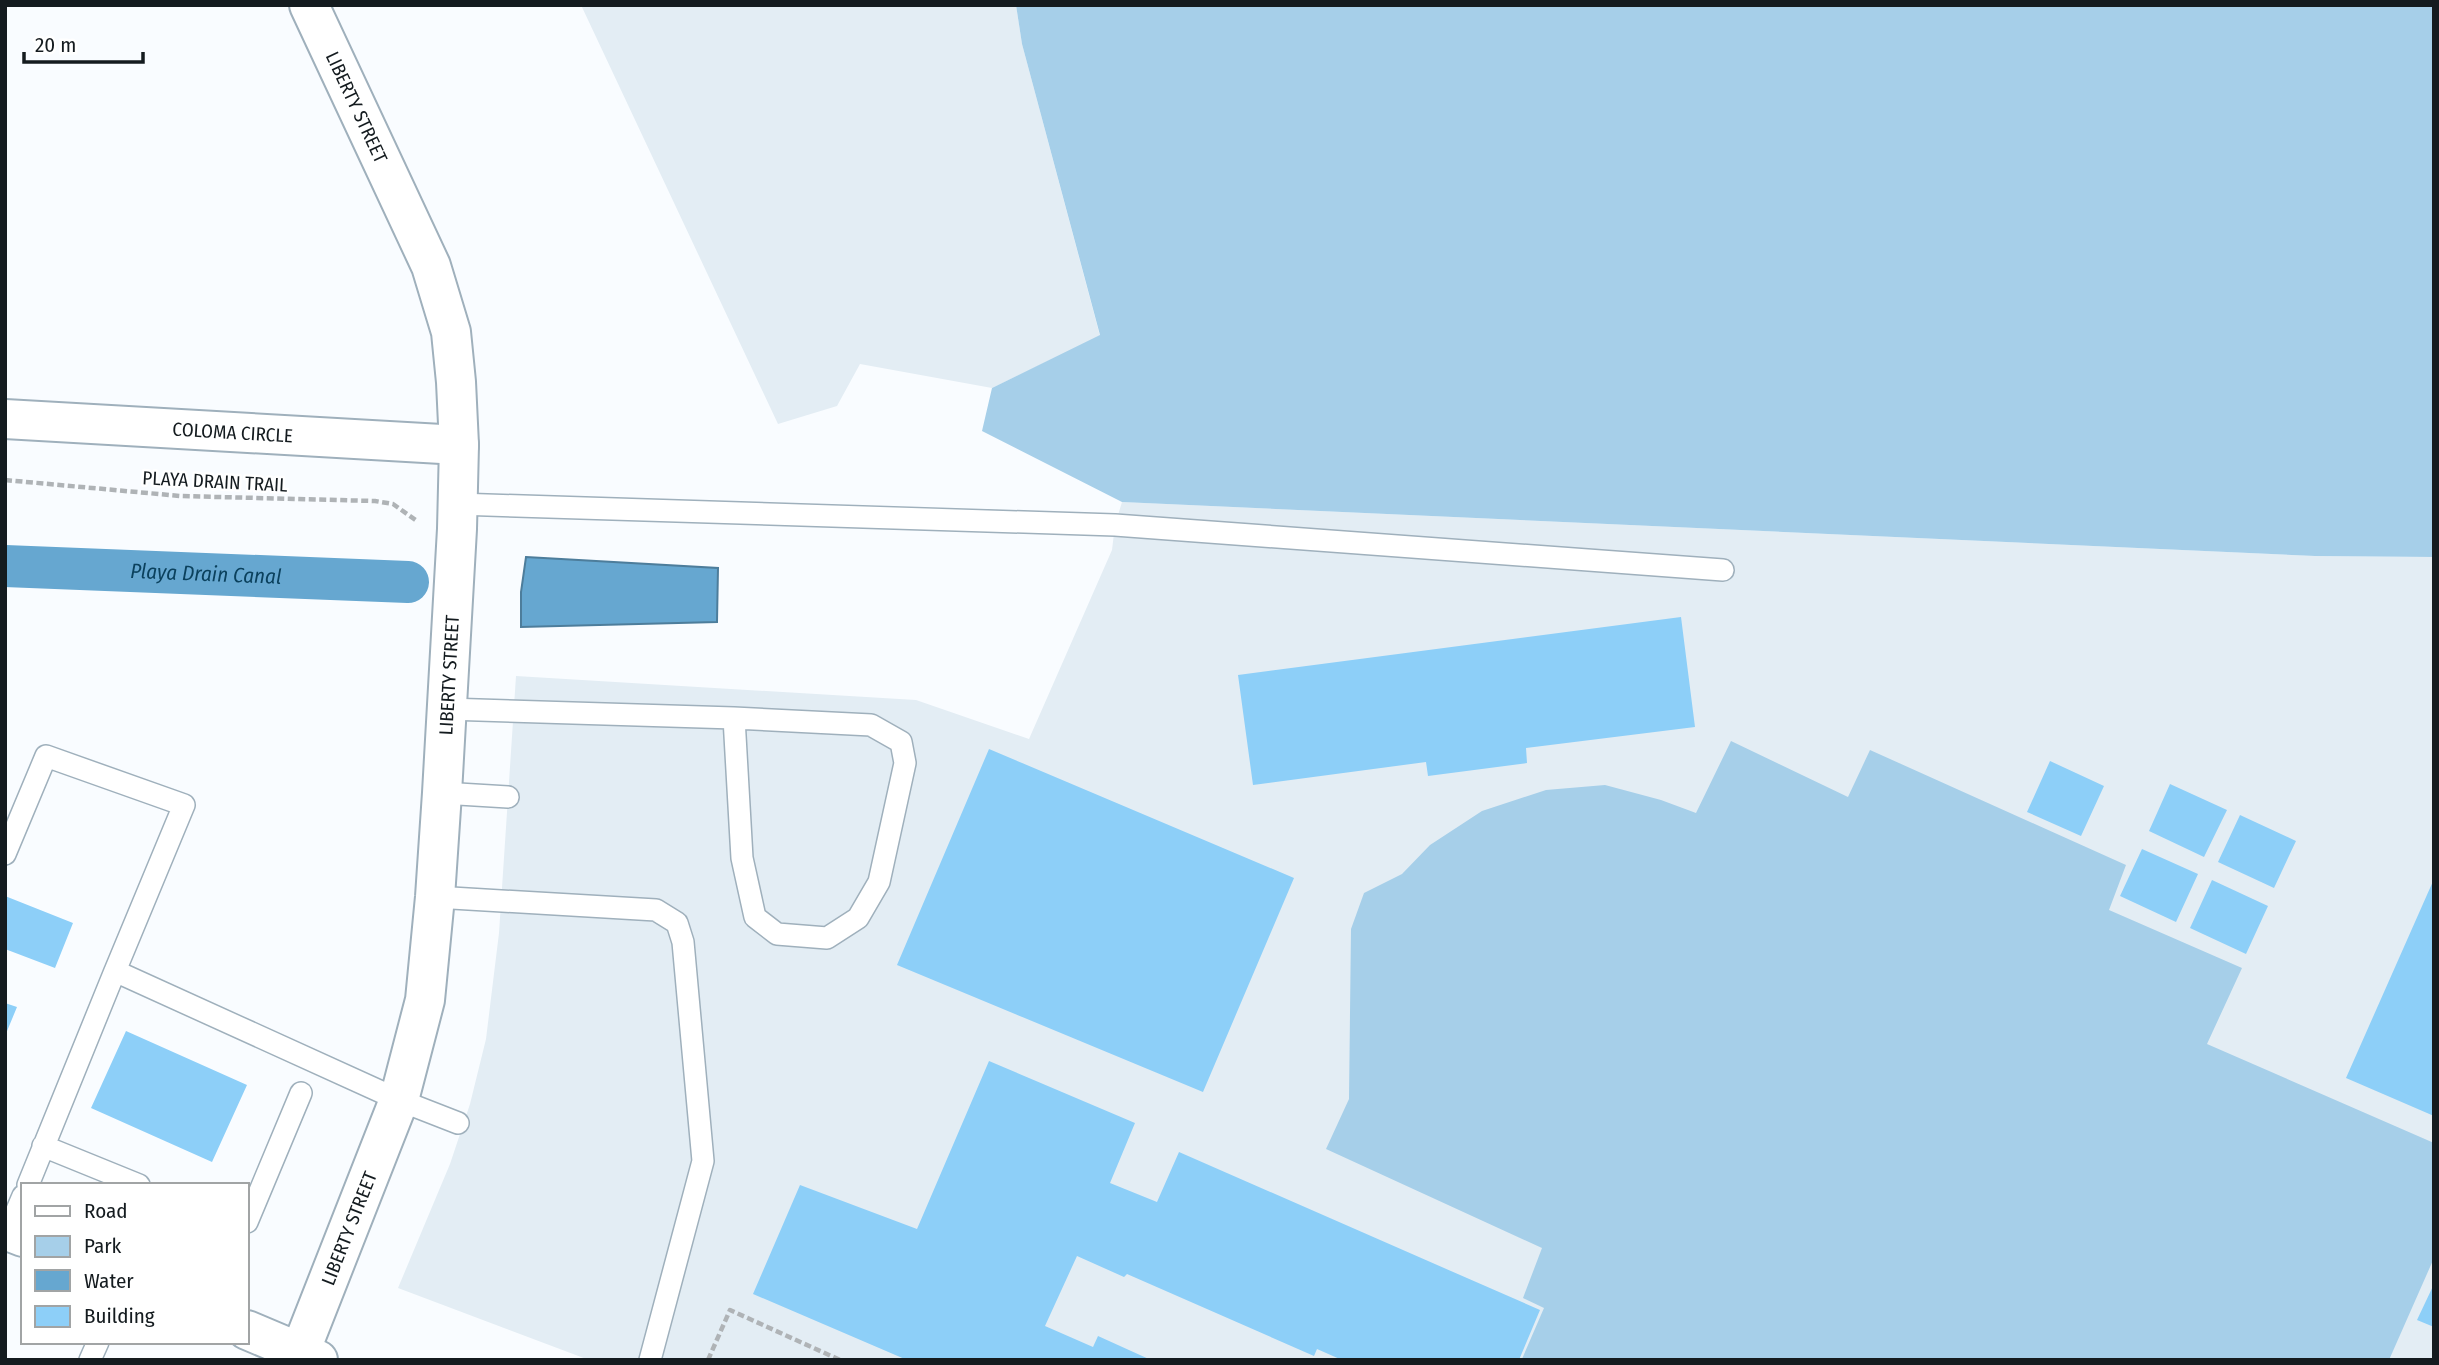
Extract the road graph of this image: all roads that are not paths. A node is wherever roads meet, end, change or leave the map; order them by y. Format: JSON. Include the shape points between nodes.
{"nodes":[{"id":1,"x":309,"y":5,"type":"edge"},
{"id":2,"x":5,"y":419,"type":"edge"},
{"id":3,"x":459,"y":445,"type":"junction"},
{"id":4,"x":457,"y":504,"type":"junction"},
{"id":5,"x":1723,"y":570,"type":"dead end"},
{"id":6,"x":447,"y":709,"type":"junction"},
{"id":7,"x":734,"y":718,"type":"junction"},
{"id":8,"x":442,"y":793,"type":"junction"},
{"id":9,"x":508,"y":797,"type":"dead end"},
{"id":10,"x":5,"y":855,"type":"edge"},
{"id":11,"x":435,"y":897,"type":"junction"},
{"id":12,"x":115,"y":971,"type":"junction"},
{"id":13,"x":301,"y":1093,"type":"dead end"},
{"id":14,"x":399,"y":1100,"type":"junction"},
{"id":15,"x":458,"y":1123,"type":"dead end"},
{"id":16,"x":43,"y":1146,"type":"junction"},
{"id":17,"x":28,"y":1183,"type":"edge"},
{"id":18,"x":134,"y":1183,"type":"edge"},
{"id":19,"x":21,"y":1203,"type":"edge"},
{"id":20,"x":248,"y":1220,"type":"edge"},
{"id":21,"x":12,"y":1233,"type":"edge"},
{"id":22,"x":248,"y":1330,"type":"edge"},
{"id":23,"x":97,"y":1344,"type":"edge"},
{"id":24,"x":305,"y":1357,"type":"edge"},
{"id":25,"x":90,"y":1360,"type":"edge"},
{"id":26,"x":650,"y":1360,"type":"edge"}],
"edges":[{"from":1,"to":3,"type":"street","name":"LIBERTY STREET","via":[[431,267],[451,332]]},
{"from":2,"to":3,"type":"street","name":"COLOMA CIRCLE"},
{"from":3,"to":4,"type":"street","name":"LIBERTY STREET"},
{"from":4,"to":5,"type":"lane","via":[[1115,525]]},
{"from":4,"to":6,"type":"street","name":"LIBERTY STREET"},
{"from":6,"to":7,"type":"lane"},
{"from":6,"to":8,"type":"street","name":"LIBERTY STREET"},
{"from":7,"to":7,"type":"lane","via":[[742,858],[755,917],[777,934],[827,939],[858,918],[879,882],[905,763],[901,743],[871,725]]},
{"from":8,"to":9,"type":"lane"},
{"from":8,"to":11,"type":"street","name":"LIBERTY STREET"},
{"from":10,"to":12,"type":"lane","via":[[46,756],[184,805]]},
{"from":11,"to":14,"type":"street","name":"LIBERTY STREET","via":[[425,1000]]},
{"from":11,"to":26,"type":"lane","via":[[656,910],[677,923],[683,942],[703,1161]]},
{"from":12,"to":14,"type":"lane"},
{"from":12,"to":16,"type":"lane"},
{"from":13,"to":20,"type":"lane"},
{"from":14,"to":15,"type":"lane"},
{"from":14,"to":24,"type":"street","name":"LIBERTY STREET"},
{"from":16,"to":17,"type":"lane"},
{"from":16,"to":18,"type":"lane"},
{"from":19,"to":21,"type":"lane"},
{"from":22,"to":24,"type":"street"},
{"from":23,"to":25,"type":"lane"}]}
